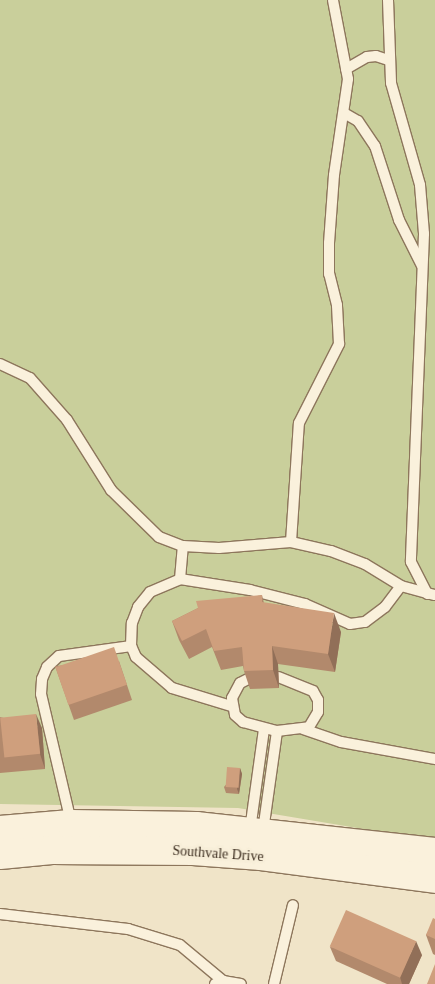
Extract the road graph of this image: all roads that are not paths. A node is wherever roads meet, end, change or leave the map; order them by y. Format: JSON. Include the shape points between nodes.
{"nodes":[{"id":1,"x":333,"y":0,"type":"edge"},
{"id":2,"x":388,"y":0,"type":"edge"},
{"id":3,"x":388,"y":60,"type":"junction"},
{"id":4,"x":346,"y":69,"type":"junction"},
{"id":5,"x":344,"y":112,"type":"junction"},
{"id":6,"x":423,"y":267,"type":"junction"},
{"id":7,"x":0,"y":364,"type":"edge"},
{"id":8,"x":291,"y":542,"type":"junction"},
{"id":9,"x":183,"y":546,"type":"junction"},
{"id":10,"x":180,"y":579,"type":"junction"},
{"id":11,"x":401,"y":586,"type":"junction"},
{"id":12,"x":431,"y":595,"type":"edge"},
{"id":13,"x":131,"y":646,"type":"junction"},
{"id":14,"x":279,"y":677,"type":"dead end"},
{"id":15,"x":250,"y":678,"type":"edge"},
{"id":16,"x":231,"y":706,"type":"junction"},
{"id":17,"x":264,"y":729,"type":"junction"},
{"id":18,"x":303,"y":730,"type":"junction"},
{"id":19,"x":278,"y":731,"type":"junction"},
{"id":20,"x":435,"y":759,"type":"edge"},
{"id":21,"x":71,"y":824,"type":"junction"},
{"id":22,"x":0,"y":830,"type":"edge"},
{"id":23,"x":256,"y":830,"type":"junction"},
{"id":24,"x":435,"y":852,"type":"edge"},
{"id":25,"x":0,"y":855,"type":"edge"},
{"id":26,"x":435,"y":879,"type":"edge"},
{"id":27,"x":293,"y":905,"type":"dead end"},
{"id":28,"x":0,"y":914,"type":"edge"},
{"id":29,"x":219,"y":983,"type":"edge"},
{"id":30,"x":241,"y":984,"type":"edge"},
{"id":31,"x":274,"y":984,"type":"edge"}],
"edges":[{"from":1,"to":4,"type":"lane"},
{"from":2,"to":3,"type":"lane"},
{"from":3,"to":4,"type":"lane","via":[[367,57]]},
{"from":3,"to":6,"type":"lane","via":[[391,83],[420,185]]},
{"from":4,"to":5,"type":"lane"},
{"from":5,"to":6,"type":"lane","via":[[358,121],[375,146],[399,220]]},
{"from":5,"to":8,"type":"lane","via":[[334,175],[329,274],[337,305],[338,344],[299,423]]},
{"from":6,"to":12,"type":"lane","via":[[411,562]]},
{"from":7,"to":9,"type":"lane","via":[[30,378],[67,420],[111,490],[132,514],[159,537]]},
{"from":8,"to":9,"type":"lane","via":[[256,547]]},
{"from":8,"to":11,"type":"lane","via":[[331,551],[365,564]]},
{"from":9,"to":10,"type":"lane"},
{"from":10,"to":11,"type":"lane","via":[[275,594],[350,624],[365,622],[385,607]]},
{"from":10,"to":13,"type":"lane","via":[[150,592],[138,607],[132,623]]},
{"from":11,"to":12,"type":"lane"},
{"from":13,"to":16,"type":"lane","via":[[136,657],[172,688]]},
{"from":13,"to":21,"type":"lane","via":[[59,656],[47,666],[42,679],[40,694]]},
{"from":14,"to":18,"type":"lane","via":[[304,685],[318,700],[315,722]]},
{"from":15,"to":16,"type":"lane","via":[[235,689]]},
{"from":16,"to":17,"type":"lane","via":[[244,722]]},
{"from":17,"to":19,"type":"lane"},
{"from":17,"to":23,"type":"lane"},
{"from":18,"to":19,"type":"lane"},
{"from":18,"to":20,"type":"lane","via":[[341,742]]},
{"from":19,"to":23,"type":"lane"},
{"from":21,"to":22,"type":"street","name":"Southvale Drive"},
{"from":21,"to":23,"type":"street","name":"Southvale Drive"},
{"from":23,"to":24,"type":"street","name":"Southvale Drive"},
{"from":25,"to":26,"type":"street","name":"Southvale Drive","via":[[52,850],[194,851],[270,857]]},
{"from":27,"to":31,"type":"lane"},
{"from":28,"to":29,"type":"lane","via":[[128,929],[180,944]]},
{"from":29,"to":30,"type":"lane"}]}
